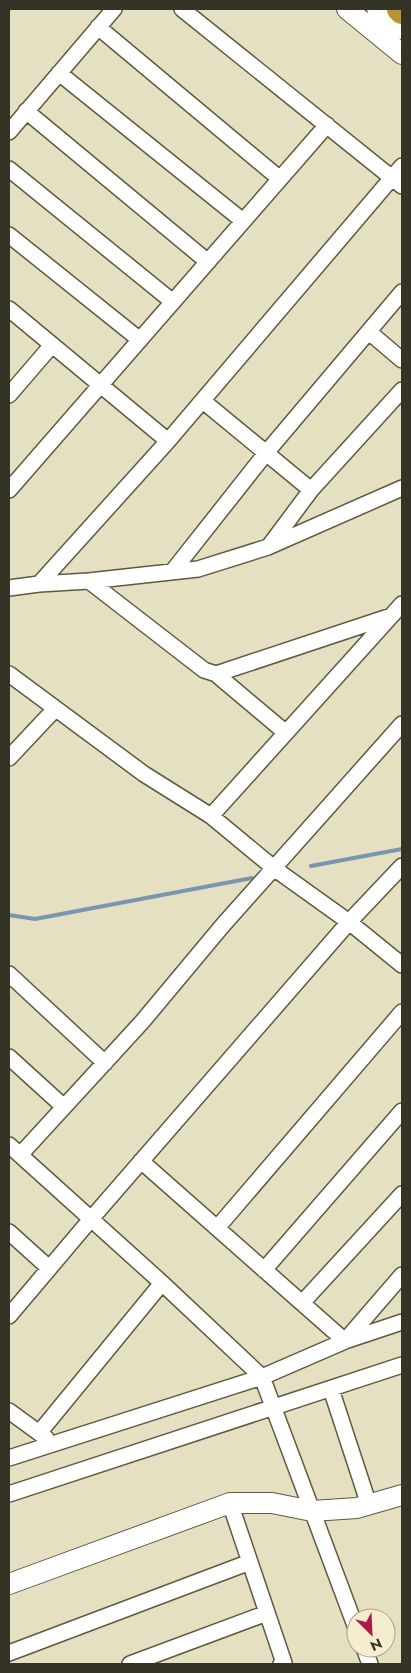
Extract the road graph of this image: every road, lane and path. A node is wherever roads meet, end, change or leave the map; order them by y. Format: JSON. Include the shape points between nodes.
{"nodes":[{"id":1,"x":114,"y":9,"type":"edge"},
{"id":2,"x":182,"y":9,"type":"edge"},
{"id":3,"x":347,"y":9,"type":"edge"},
{"id":4,"x":377,"y":9,"type":"edge"},
{"id":5,"x":98,"y":27,"type":"junction"},
{"id":6,"x":402,"y":29,"type":"edge"},
{"id":7,"x":402,"y":54,"type":"edge"},
{"id":8,"x":59,"y":73,"type":"junction"},
{"id":9,"x":26,"y":111,"type":"junction"},
{"id":10,"x":327,"y":125,"type":"junction"},
{"id":11,"x":9,"y":132,"type":"edge"},
{"id":12,"x":9,"y":168,"type":"edge"},
{"id":13,"x":399,"y":177,"type":"edge"},
{"id":14,"x":280,"y":179,"type":"junction"},
{"id":15,"x":243,"y":222,"type":"junction"},
{"id":16,"x":9,"y":235,"type":"edge"},
{"id":17,"x":208,"y":262,"type":"junction"},
{"id":18,"x":402,"y":292,"type":"edge"},
{"id":19,"x":174,"y":302,"type":"junction"},
{"id":20,"x":9,"y":309,"type":"edge"},
{"id":21,"x":369,"y":332,"type":"junction"},
{"id":22,"x":140,"y":340,"type":"junction"},
{"id":23,"x":52,"y":345,"type":"junction"},
{"id":24,"x":402,"y":360,"type":"edge"},
{"id":25,"x":101,"y":386,"type":"junction"},
{"id":26,"x":402,"y":390,"type":"edge"},
{"id":27,"x":9,"y":395,"type":"edge"},
{"id":28,"x":203,"y":401,"type":"junction"},
{"id":29,"x":168,"y":441,"type":"junction"},
{"id":30,"x":266,"y":453,"type":"junction"},
{"id":31,"x":402,"y":488,"type":"edge"},
{"id":32,"x":9,"y":490,"type":"edge"},
{"id":33,"x":311,"y":490,"type":"junction"},
{"id":34,"x":268,"y":547,"type":"junction"},
{"id":35,"x":172,"y":572,"type":"junction"},
{"id":36,"x":89,"y":581,"type":"junction"},
{"id":37,"x":39,"y":584,"type":"junction"},
{"id":38,"x":9,"y":588,"type":"edge"},
{"id":39,"x":402,"y":604,"type":"edge"},
{"id":40,"x":391,"y":616,"type":"junction"},
{"id":41,"x":9,"y":674,"type":"edge"},
{"id":42,"x":216,"y":674,"type":"junction"},
{"id":43,"x":55,"y":709,"type":"junction"},
{"id":44,"x":402,"y":724,"type":"edge"},
{"id":45,"x":286,"y":733,"type":"junction"},
{"id":46,"x":9,"y":758,"type":"edge"},
{"id":47,"x":212,"y":816,"type":"junction"},
{"id":48,"x":402,"y":866,"type":"edge"},
{"id":49,"x":275,"y":869,"type":"junction"},
{"id":50,"x":348,"y":922,"type":"junction"},
{"id":51,"x":402,"y":966,"type":"edge"},
{"id":52,"x":9,"y":974,"type":"edge"},
{"id":53,"x":402,"y":1012,"type":"edge"},
{"id":54,"x":9,"y":1056,"type":"edge"},
{"id":55,"x":105,"y":1063,"type":"junction"},
{"id":56,"x":64,"y":1107,"type":"junction"},
{"id":57,"x":402,"y":1111,"type":"edge"},
{"id":58,"x":14,"y":1150,"type":"edge"},
{"id":59,"x":141,"y":1161,"type":"junction"},
{"id":60,"x":402,"y":1194,"type":"edge"},
{"id":61,"x":91,"y":1219,"type":"junction"},
{"id":62,"x":217,"y":1228,"type":"junction"},
{"id":63,"x":9,"y":1232,"type":"edge"},
{"id":64,"x":49,"y":1268,"type":"junction"},
{"id":65,"x":264,"y":1270,"type":"junction"},
{"id":66,"x":402,"y":1275,"type":"edge"},
{"id":67,"x":162,"y":1283,"type":"junction"},
{"id":68,"x":302,"y":1304,"type":"junction"},
{"id":69,"x":9,"y":1316,"type":"edge"},
{"id":70,"x":402,"y":1322,"type":"edge"},
{"id":71,"x":345,"y":1341,"type":"junction"},
{"id":72,"x":402,"y":1365,"type":"edge"},
{"id":73,"x":262,"y":1377,"type":"junction"},
{"id":74,"x":331,"y":1389,"type":"junction"},
{"id":75,"x":273,"y":1408,"type":"junction"},
{"id":76,"x":9,"y":1411,"type":"edge"},
{"id":77,"x":39,"y":1433,"type":"junction"},
{"id":78,"x":53,"y":1443,"type":"junction"},
{"id":79,"x":9,"y":1458,"type":"edge"},
{"id":80,"x":9,"y":1494,"type":"edge"},
{"id":81,"x":402,"y":1495,"type":"edge"},
{"id":82,"x":230,"y":1503,"type":"junction"},
{"id":83,"x":369,"y":1505,"type":"junction"},
{"id":84,"x":312,"y":1511,"type":"junction"},
{"id":85,"x":250,"y":1562,"type":"junction"},
{"id":86,"x":9,"y":1584,"type":"edge"},
{"id":87,"x":348,"y":1608,"type":"edge"},
{"id":88,"x":267,"y":1613,"type":"junction"},
{"id":89,"x":9,"y":1653,"type":"edge"},
{"id":90,"x":130,"y":1664,"type":"edge"},
{"id":91,"x":283,"y":1664,"type":"edge"}],
"edges":[{"from":1,"to":5,"type":"street"},
{"from":2,"to":10,"type":"street"},
{"from":3,"to":7,"type":"street"},
{"from":4,"to":6,"type":"street"},
{"from":5,"to":8,"type":"street"},
{"from":5,"to":14,"type":"street"},
{"from":8,"to":9,"type":"street"},
{"from":8,"to":15,"type":"street"},
{"from":9,"to":11,"type":"street"},
{"from":9,"to":17,"type":"street"},
{"from":10,"to":13,"type":"street"},
{"from":10,"to":14,"type":"street"},
{"from":12,"to":19,"type":"street"},
{"from":13,"to":28,"type":"street"},
{"from":14,"to":15,"type":"street"},
{"from":15,"to":17,"type":"street"},
{"from":16,"to":22,"type":"street"},
{"from":17,"to":19,"type":"street"},
{"from":18,"to":21,"type":"street"},
{"from":19,"to":22,"type":"street"},
{"from":20,"to":23,"type":"street"},
{"from":21,"to":24,"type":"street"},
{"from":21,"to":30,"type":"street"},
{"from":22,"to":25,"type":"street"},
{"from":23,"to":25,"type":"street"},
{"from":23,"to":27,"type":"street"},
{"from":25,"to":29,"type":"street"},
{"from":25,"to":32,"type":"street"},
{"from":26,"to":33,"type":"street"},
{"from":28,"to":29,"type":"street"},
{"from":28,"to":30,"type":"street"},
{"from":29,"to":37,"type":"street"},
{"from":30,"to":33,"type":"street"},
{"from":30,"to":35,"type":"street"},
{"from":31,"to":34,"type":"street"},
{"from":33,"to":34,"type":"street"},
{"from":34,"to":35,"type":"street","via":[[198,569]]},
{"from":35,"to":36,"type":"street"},
{"from":36,"to":37,"type":"street"},
{"from":36,"to":42,"type":"street","via":[[204,670]]},
{"from":37,"to":38,"type":"street"},
{"from":39,"to":40,"type":"street"},
{"from":40,"to":42,"type":"street"},
{"from":40,"to":45,"type":"street"},
{"from":41,"to":43,"type":"street"},
{"from":42,"to":45,"type":"street"},
{"from":43,"to":46,"type":"street"},
{"from":43,"to":47,"type":"street","via":[[144,774]]},
{"from":44,"to":49,"type":"street"},
{"from":45,"to":47,"type":"street"},
{"from":47,"to":49,"type":"street"},
{"from":48,"to":50,"type":"street"},
{"from":49,"to":50,"type":"street"},
{"from":49,"to":55,"type":"street"},
{"from":50,"to":51,"type":"street"},
{"from":50,"to":59,"type":"street"},
{"from":52,"to":55,"type":"street"},
{"from":53,"to":62,"type":"street"},
{"from":54,"to":56,"type":"street"},
{"from":55,"to":56,"type":"street"},
{"from":56,"to":58,"type":"street"},
{"from":57,"to":65,"type":"street"},
{"from":58,"to":61,"type":"street"},
{"from":59,"to":61,"type":"street"},
{"from":59,"to":62,"type":"street"},
{"from":60,"to":68,"type":"street"},
{"from":61,"to":64,"type":"street"},
{"from":61,"to":67,"type":"street"},
{"from":62,"to":65,"type":"street"},
{"from":63,"to":64,"type":"street"},
{"from":64,"to":69,"type":"street"},
{"from":65,"to":68,"type":"street"},
{"from":66,"to":71,"type":"street"},
{"from":67,"to":73,"type":"street"},
{"from":67,"to":77,"type":"street"},
{"from":68,"to":71,"type":"street"},
{"from":70,"to":71,"type":"street"},
{"from":71,"to":73,"type":"street"},
{"from":72,"to":74,"type":"street"},
{"from":73,"to":75,"type":"street"},
{"from":73,"to":78,"type":"street"},
{"from":74,"to":75,"type":"street"},
{"from":74,"to":83,"type":"street"},
{"from":75,"to":80,"type":"street"},
{"from":75,"to":84,"type":"street"},
{"from":76,"to":77,"type":"street"},
{"from":77,"to":78,"type":"street"},
{"from":78,"to":79,"type":"street"},
{"from":81,"to":83,"type":"street"},
{"from":82,"to":84,"type":"street","via":[[272,1503]]},
{"from":82,"to":85,"type":"street"},
{"from":82,"to":86,"type":"street"},
{"from":83,"to":84,"type":"street"},
{"from":84,"to":87,"type":"street"},
{"from":85,"to":88,"type":"street"},
{"from":85,"to":89,"type":"street"},
{"from":88,"to":90,"type":"street"},
{"from":88,"to":91,"type":"street"}]}
